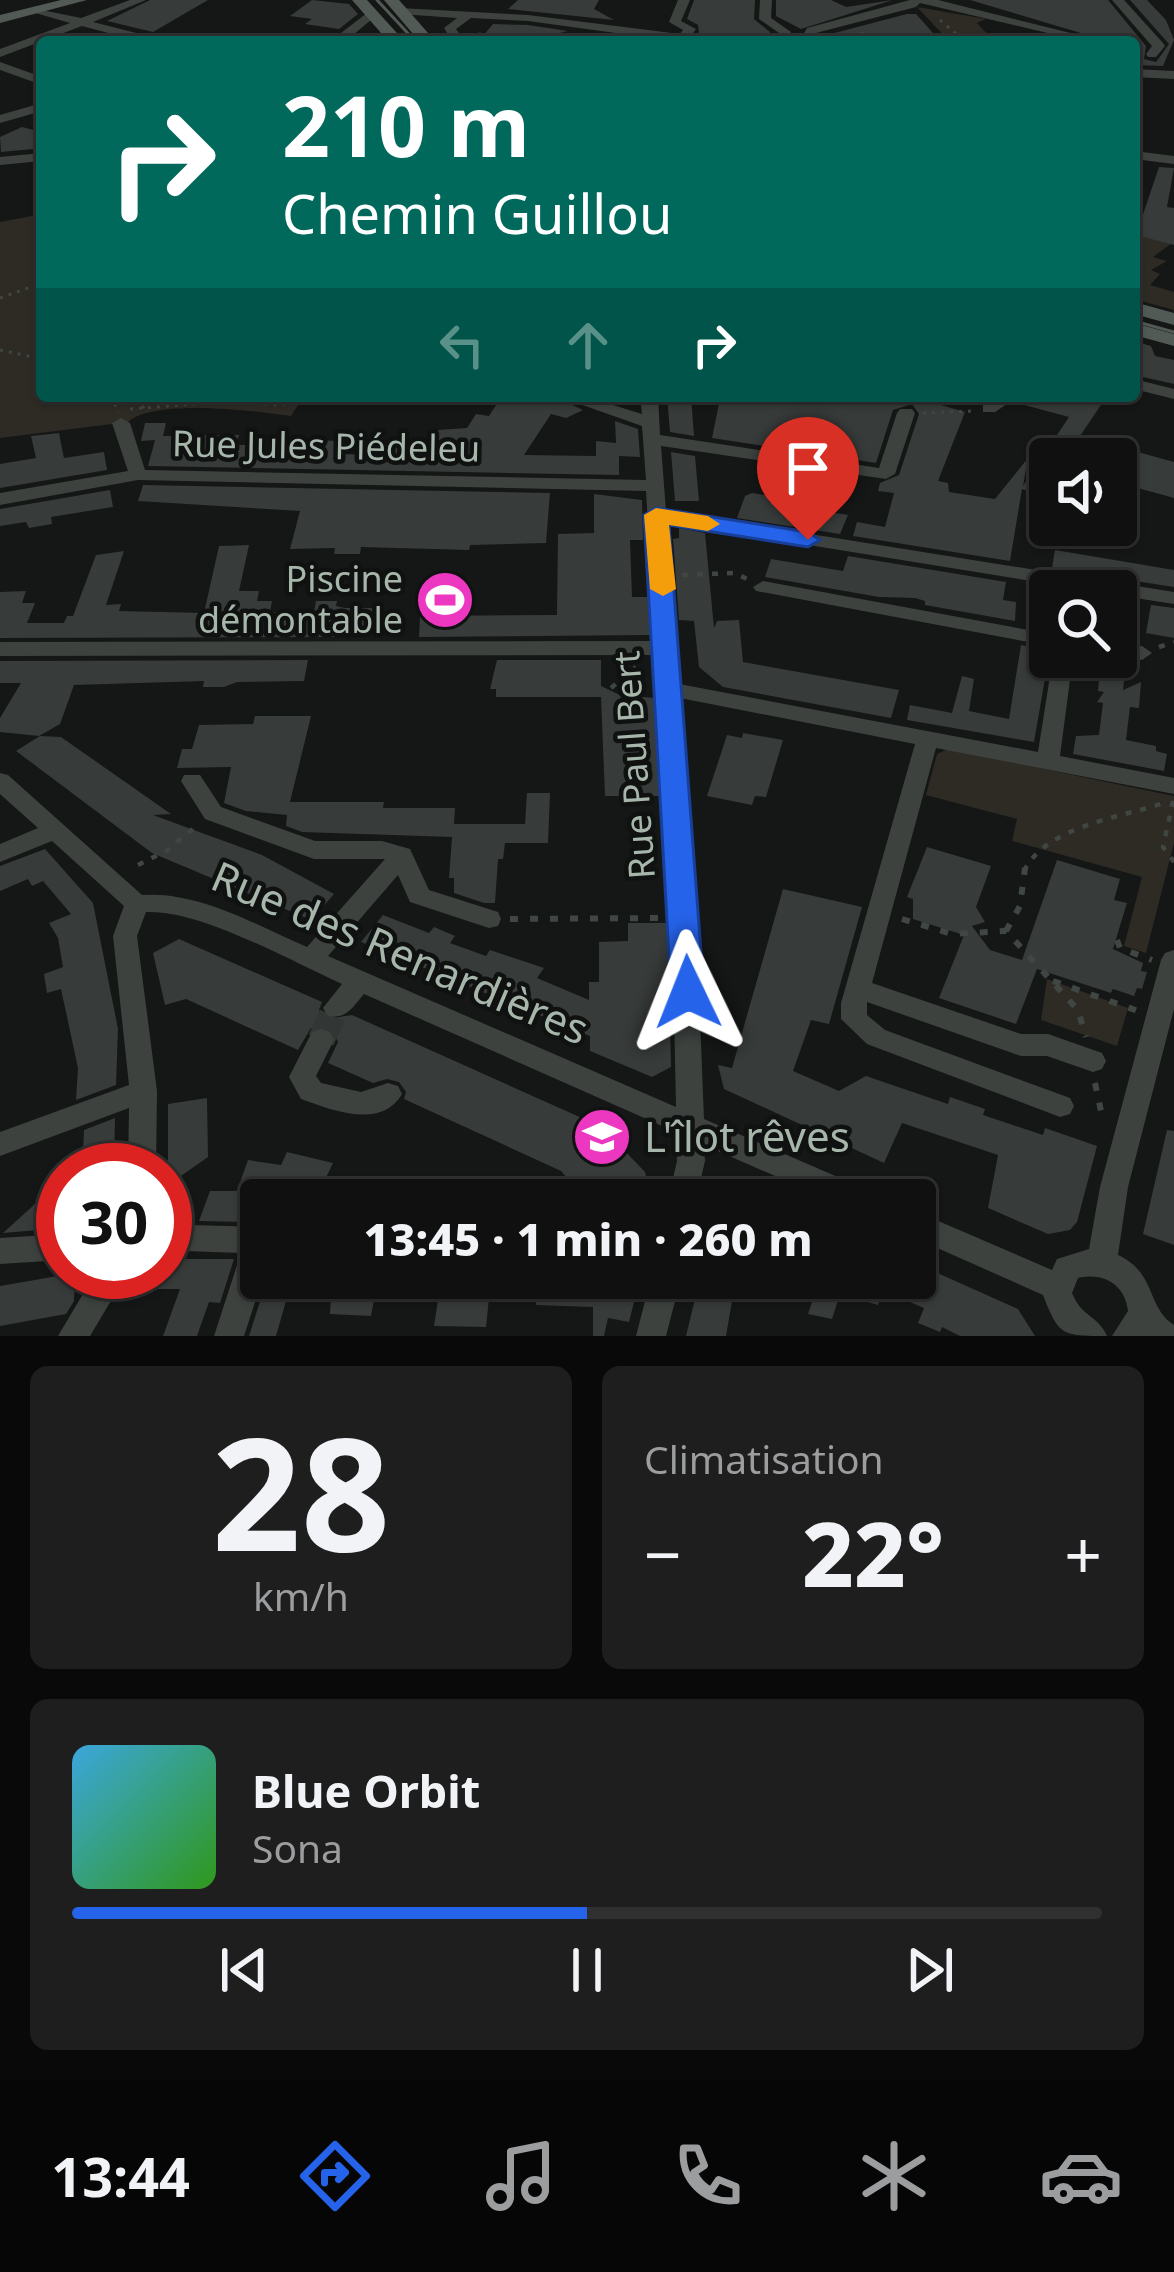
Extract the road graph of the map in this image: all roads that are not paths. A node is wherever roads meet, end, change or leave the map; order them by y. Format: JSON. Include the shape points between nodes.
{"nodes":[{"id":1,"x":80,"y":0,"type":"edge"},
{"id":2,"x":140,"y":0,"type":"edge"},
{"id":3,"x":359,"y":0,"type":"edge"},
{"id":4,"x":684,"y":0,"type":"edge"},
{"id":5,"x":766,"y":0,"type":"edge"},
{"id":6,"x":919,"y":0,"type":"edge"},
{"id":7,"x":1118,"y":0,"type":"edge"},
{"id":8,"x":396,"y":6,"type":"edge"},
{"id":9,"x":36,"y":10,"type":"junction"},
{"id":10,"x":471,"y":14,"type":"junction"},
{"id":11,"x":0,"y":19,"type":"edge"},
{"id":12,"x":376,"y":20,"type":"junction"},
{"id":13,"x":78,"y":23,"type":"junction"},
{"id":14,"x":44,"y":36,"type":"edge"},
{"id":15,"x":131,"y":36,"type":"edge"},
{"id":16,"x":339,"y":36,"type":"edge"},
{"id":17,"x":391,"y":36,"type":"edge"},
{"id":18,"x":423,"y":36,"type":"edge"},
{"id":19,"x":455,"y":36,"type":"edge"},
{"id":20,"x":658,"y":36,"type":"edge"},
{"id":21,"x":685,"y":36,"type":"edge"},
{"id":22,"x":783,"y":36,"type":"edge"},
{"id":23,"x":808,"y":36,"type":"edge"},
{"id":24,"x":1075,"y":36,"type":"edge"},
{"id":25,"x":36,"y":39,"type":"edge"},
{"id":26,"x":1140,"y":51,"type":"edge"},
{"id":27,"x":0,"y":53,"type":"edge"},
{"id":28,"x":1152,"y":54,"type":"junction"},
{"id":29,"x":1172,"y":56,"type":"edge"},
{"id":30,"x":0,"y":67,"type":"edge"},
{"id":31,"x":1140,"y":73,"type":"edge"},
{"id":32,"x":1174,"y":75,"type":"edge"},
{"id":33,"x":36,"y":79,"type":"edge"},
{"id":34,"x":36,"y":109,"type":"edge"},
{"id":35,"x":0,"y":119,"type":"edge"},
{"id":36,"x":1174,"y":160,"type":"edge"},
{"id":37,"x":0,"y":161,"type":"edge"},
{"id":38,"x":36,"y":161,"type":"edge"},
{"id":39,"x":1140,"y":164,"type":"edge"},
{"id":40,"x":1140,"y":310,"type":"edge"},
{"id":41,"x":1174,"y":319,"type":"edge"},
{"id":42,"x":1140,"y":331,"type":"edge"},
{"id":43,"x":1174,"y":340,"type":"edge"},
{"id":44,"x":1140,"y":385,"type":"edge"},
{"id":45,"x":1174,"y":394,"type":"edge"},
{"id":46,"x":581,"y":402,"type":"edge"},
{"id":47,"x":649,"y":402,"type":"edge"},
{"id":48,"x":1000,"y":402,"type":"edge"},
{"id":49,"x":989,"y":408,"type":"road end"},
{"id":50,"x":906,"y":413,"type":"road end"},
{"id":51,"x":119,"y":416,"type":"road end"},
{"id":52,"x":650,"y":430,"type":"junction"},
{"id":53,"x":139,"y":475,"type":"junction"},
{"id":54,"x":653,"y":486,"type":"junction"},
{"id":55,"x":0,"y":499,"type":"edge"},
{"id":56,"x":656,"y":515,"type":"junction"},
{"id":57,"x":763,"y":587,"type":"road end"},
{"id":58,"x":1174,"y":598,"type":"edge"},
{"id":59,"x":1029,"y":636,"type":"edge"},
{"id":60,"x":665,"y":648,"type":"junction"},
{"id":61,"x":0,"y":649,"type":"edge"},
{"id":62,"x":1137,"y":652,"type":"edge"},
{"id":63,"x":1142,"y":653,"type":"dead end"},
{"id":64,"x":1061,"y":678,"type":"edge"},
{"id":65,"x":667,"y":689,"type":"junction"},
{"id":66,"x":928,"y":737,"type":"junction"},
{"id":67,"x":1048,"y":761,"type":"junction"},
{"id":68,"x":0,"y":781,"type":"edge"},
{"id":69,"x":192,"y":781,"type":"dead end"},
{"id":70,"x":1174,"y":786,"type":"edge"},
{"id":71,"x":57,"y":830,"type":"junction"},
{"id":72,"x":0,"y":853,"type":"edge"},
{"id":73,"x":402,"y":855,"type":"junction"},
{"id":74,"x":137,"y":904,"type":"junction"},
{"id":75,"x":489,"y":919,"type":"road end"},
{"id":76,"x":312,"y":958,"type":"junction"},
{"id":77,"x":1173,"y":964,"type":"edge"},
{"id":78,"x":361,"y":979,"type":"junction"},
{"id":79,"x":858,"y":988,"type":"junction"},
{"id":80,"x":336,"y":1008,"type":"tunnel mouth"},
{"id":81,"x":321,"y":1040,"type":"tunnel mouth"},
{"id":82,"x":1093,"y":1061,"type":"road end"},
{"id":83,"x":143,"y":1091,"type":"junction"},
{"id":84,"x":388,"y":1094,"type":"dead end"},
{"id":85,"x":1060,"y":1106,"type":"road end"},
{"id":86,"x":689,"y":1123,"type":"junction"},
{"id":87,"x":142,"y":1143,"type":"edge"},
{"id":88,"x":0,"y":1144,"type":"edge"},
{"id":89,"x":687,"y":1179,"type":"edge"},
{"id":90,"x":813,"y":1179,"type":"edge"},
{"id":91,"x":936,"y":1233,"type":"edge"},
{"id":92,"x":192,"y":1238,"type":"edge"},
{"id":93,"x":240,"y":1239,"type":"edge"},
{"id":94,"x":36,"y":1249,"type":"edge"},
{"id":95,"x":0,"y":1251,"type":"edge"},
{"id":96,"x":1102,"y":1262,"type":"junction"},
{"id":97,"x":1057,"y":1287,"type":"junction"},
{"id":98,"x":96,"y":1299,"type":"edge"},
{"id":99,"x":241,"y":1299,"type":"edge"},
{"id":100,"x":660,"y":1299,"type":"edge"},
{"id":101,"x":1144,"y":1331,"type":"edge"},
{"id":102,"x":73,"y":1336,"type":"edge"},
{"id":103,"x":229,"y":1336,"type":"edge"},
{"id":104,"x":651,"y":1336,"type":"edge"},
{"id":105,"x":1092,"y":1336,"type":"edge"}],
"edges":[{"from":1,"to":9,"type":"main road"},
{"from":2,"to":13,"type":"street"},
{"from":3,"to":12,"type":"main road"},
{"from":4,"to":21,"type":"street","via":[[675,22],[689,29]]},
{"from":5,"to":22,"type":"street","via":[[765,19]]},
{"from":6,"to":23,"type":"street"},
{"from":6,"to":24,"type":"street"},
{"from":7,"to":28,"type":"street","via":[[1159,46]]},
{"from":8,"to":10,"type":"street"},
{"from":8,"to":18,"type":"main road"},
{"from":9,"to":11,"type":"main road"},
{"from":9,"to":13,"type":"street"},
{"from":10,"to":19,"type":"street","via":[[449,28]]},
{"from":10,"to":20,"type":"street"},
{"from":12,"to":16,"type":"street"},
{"from":12,"to":17,"type":"main road"},
{"from":13,"to":14,"type":"street"},
{"from":13,"to":15,"type":"street"},
{"from":25,"to":27,"type":"street"},
{"from":26,"to":28,"type":"street"},
{"from":28,"to":29,"type":"street"},
{"from":30,"to":33,"type":"street"},
{"from":31,"to":32,"type":"street"},
{"from":34,"to":35,"type":"street"},
{"from":36,"to":39,"type":"street"},
{"from":37,"to":38,"type":"street"},
{"from":40,"to":41,"type":"main road"},
{"from":42,"to":43,"type":"main road"},
{"from":44,"to":45,"type":"street"},
{"from":46,"to":52,"type":"street"},
{"from":47,"to":52,"type":"street","name":"Rue Paul Bert"},
{"from":48,"to":49,"type":"street"},
{"from":50,"to":52,"type":"street","via":[[886,474]]},
{"from":51,"to":53,"type":"street"},
{"from":52,"to":54,"type":"street","name":"Rue Paul Bert"},
{"from":53,"to":54,"type":"street","name":"Rue Jules Piédeleu"},
{"from":53,"to":55,"type":"street","name":"Rue Jules Piédeleu"},
{"from":54,"to":56,"type":"street","name":"Rue Paul Bert"},
{"from":56,"to":58,"type":"street"},
{"from":56,"to":60,"type":"street","name":"Rue Paul Bert"},
{"from":57,"to":59,"type":"street"},
{"from":60,"to":61,"type":"street"},
{"from":60,"to":65,"type":"street","name":"Rue Paul Bert"},
{"from":62,"to":63,"type":"street"},
{"from":64,"to":67,"type":"street"},
{"from":65,"to":66,"type":"street"},
{"from":65,"to":86,"type":"street","name":"Rue Paul Bert"},
{"from":66,"to":67,"type":"street"},
{"from":66,"to":79,"type":"street"},
{"from":67,"to":70,"type":"street"},
{"from":68,"to":71,"type":"street"},
{"from":69,"to":73,"type":"street","via":[[213,813],[314,850]]},
{"from":71,"to":72,"type":"street"},
{"from":71,"to":74,"type":"street"},
{"from":73,"to":75,"type":"street","via":[[419,896]]},
{"from":73,"to":76,"type":"street"},
{"from":74,"to":76,"type":"street","name":"Rue des Renardières","via":[[179,904]]},
{"from":74,"to":83,"type":"street","via":[[125,936]]},
{"from":76,"to":78,"type":"street","name":"Rue des Renardières"},
{"from":77,"to":96,"type":"street"},
{"from":78,"to":80,"type":"street"},
{"from":78,"to":86,"type":"street","name":"Rue des Renardières"},
{"from":79,"to":82,"type":"street","via":[[1021,1045]]},
{"from":79,"to":85,"type":"street","via":[[854,1019],[876,1037]]},
{"from":81,"to":84,"type":"street","via":[[302,1077],[310,1091],[361,1104]]},
{"from":83,"to":87,"type":"street"},
{"from":83,"to":88,"type":"street"},
{"from":86,"to":89,"type":"street","name":"Rue Paul Bert"},
{"from":86,"to":90,"type":"street","name":"Rue des Renardières"},
{"from":91,"to":97,"type":"street"},
{"from":92,"to":93,"type":"street"},
{"from":94,"to":95,"type":"street"},
{"from":96,"to":97,"type":"street","via":[[1073,1264]]},
{"from":96,"to":101,"type":"street","via":[[1135,1284]]},
{"from":97,"to":105,"type":"street","via":[[1062,1312]]},
{"from":98,"to":102,"type":"street"},
{"from":99,"to":103,"type":"street"},
{"from":100,"to":104,"type":"street"}]}
